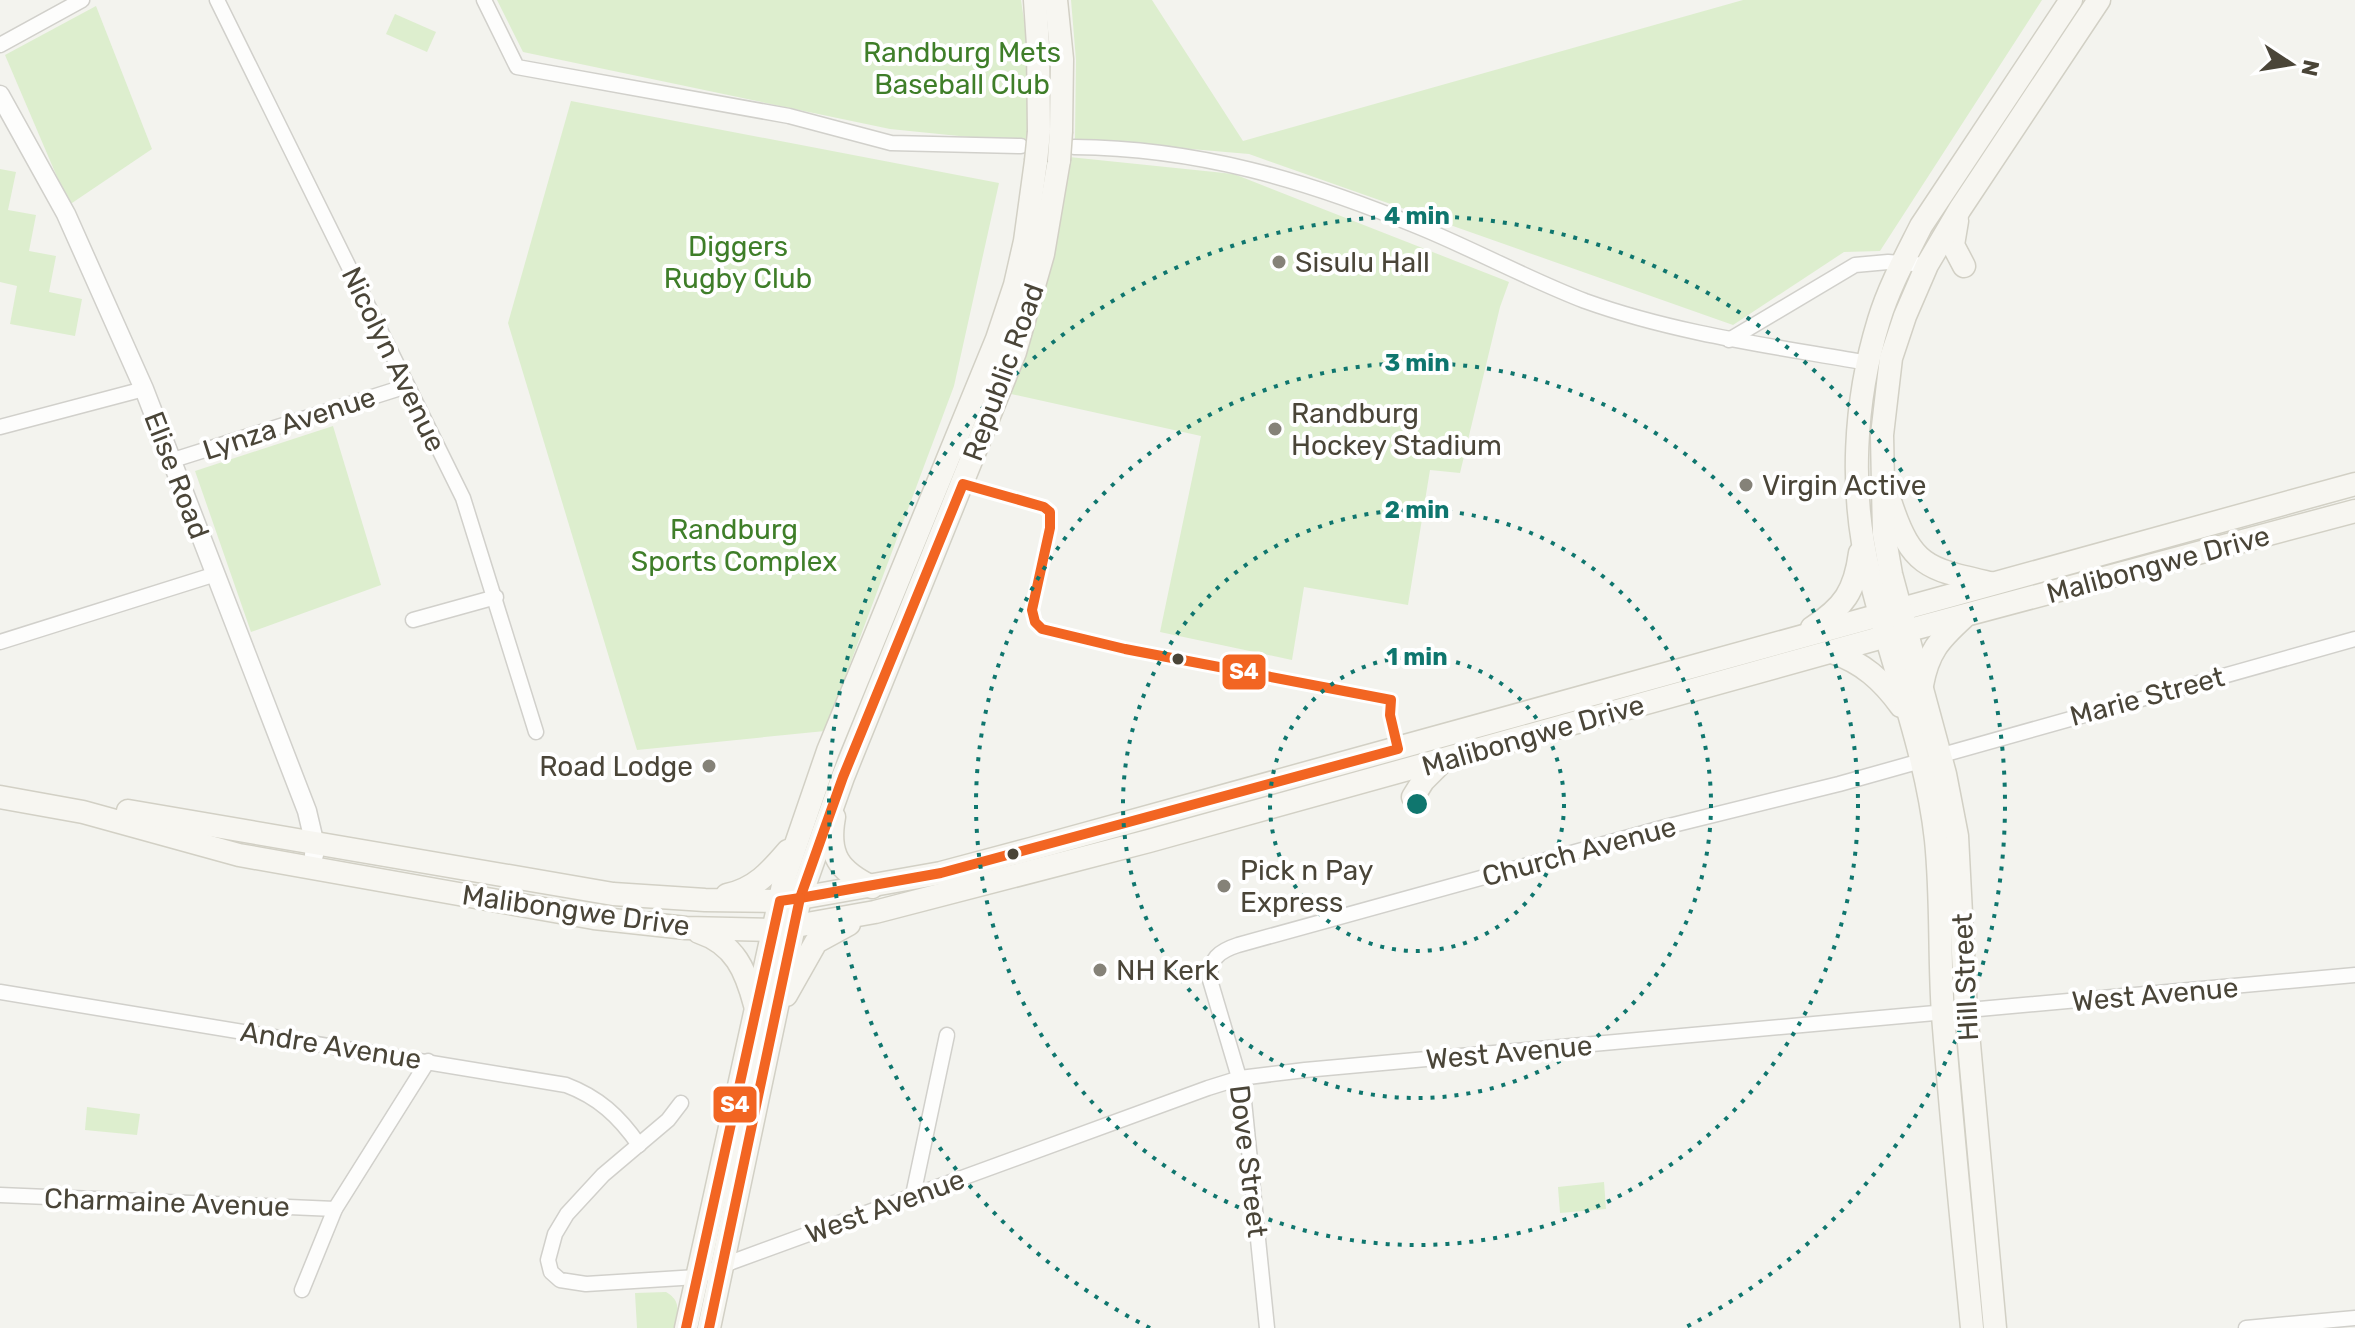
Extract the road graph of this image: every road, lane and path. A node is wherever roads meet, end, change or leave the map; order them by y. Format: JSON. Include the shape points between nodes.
{"nodes":[{"id":1,"x":82,"y":0,"type":"edge"},
{"id":2,"x":217,"y":0,"type":"edge"},
{"id":3,"x":484,"y":0,"type":"edge"},
{"id":4,"x":1035,"y":0,"type":"edge"},
{"id":5,"x":1056,"y":0,"type":"edge"},
{"id":6,"x":2071,"y":0,"type":"edge"},
{"id":7,"x":2099,"y":0,"type":"edge"},
{"id":8,"x":0,"y":45,"type":"edge"},
{"id":9,"x":0,"y":95,"type":"edge"},
{"id":10,"x":1048,"y":146,"type":"junction"},
{"id":11,"x":1960,"y":209,"type":"junction"},
{"id":12,"x":1903,"y":263,"type":"junction"},
{"id":13,"x":1927,"y":265,"type":"junction"},
{"id":14,"x":1964,"y":266,"type":"dead end"},
{"id":15,"x":1729,"y":340,"type":"junction"},
{"id":16,"x":1868,"y":363,"type":"junction"},
{"id":17,"x":407,"y":386,"type":"junction"},
{"id":18,"x":144,"y":389,"type":"junction"},
{"id":19,"x":0,"y":427,"type":"edge"},
{"id":20,"x":170,"y":461,"type":"junction"},
{"id":21,"x":1881,"y":473,"type":"junction"},
{"id":22,"x":2355,"y":484,"type":"edge"},
{"id":23,"x":2355,"y":511,"type":"edge"},
{"id":24,"x":1862,"y":541,"type":"junction"},
{"id":25,"x":216,"y":574,"type":"junction"},
{"id":26,"x":1993,"y":584,"type":"junction"},
{"id":27,"x":496,"y":597,"type":"junction"},
{"id":28,"x":1891,"y":612,"type":"junction"},
{"id":29,"x":1964,"y":617,"type":"junction"},
{"id":30,"x":413,"y":620,"type":"dead end"},
{"id":31,"x":1897,"y":634,"type":"junction"},
{"id":32,"x":1798,"y":638,"type":"junction"},
{"id":33,"x":2355,"y":639,"type":"edge"},
{"id":34,"x":0,"y":642,"type":"edge"},
{"id":35,"x":1832,"y":652,"type":"junction"},
{"id":36,"x":1922,"y":685,"type":"junction"},
{"id":37,"x":1909,"y":717,"type":"junction"},
{"id":38,"x":536,"y":732,"type":"dead end"},
{"id":39,"x":1931,"y":757,"type":"junction"},
{"id":40,"x":1447,"y":758,"type":"junction"},
{"id":41,"x":843,"y":777,"type":"junction"},
{"id":42,"x":1373,"y":779,"type":"junction"},
{"id":43,"x":0,"y":791,"type":"edge"},
{"id":44,"x":0,"y":797,"type":"edge"},
{"id":45,"x":794,"y":844,"type":"junction"},
{"id":46,"x":315,"y":845,"type":"junction"},
{"id":47,"x":312,"y":869,"type":"junction"},
{"id":48,"x":872,"y":887,"type":"junction"},
{"id":49,"x":705,"y":900,"type":"junction"},
{"id":50,"x":790,"y":900,"type":"junction"},
{"id":51,"x":875,"y":912,"type":"junction"},
{"id":52,"x":686,"y":928,"type":"junction"},
{"id":53,"x":784,"y":929,"type":"junction"},
{"id":54,"x":1218,"y":953,"type":"joint"},
{"id":55,"x":2355,"y":975,"type":"edge"},
{"id":56,"x":0,"y":992,"type":"edge"},
{"id":57,"x":766,"y":1010,"type":"junction"},
{"id":58,"x":1966,"y":1011,"type":"junction"},
{"id":59,"x":1943,"y":1013,"type":"junction"},
{"id":60,"x":947,"y":1035,"type":"dead end"},
{"id":61,"x":428,"y":1061,"type":"junction"},
{"id":62,"x":1240,"y":1078,"type":"junction"},
{"id":63,"x":681,"y":1103,"type":"dead end"},
{"id":64,"x":639,"y":1145,"type":"junction"},
{"id":65,"x":0,"y":1195,"type":"edge"},
{"id":66,"x":913,"y":1195,"type":"junction"},
{"id":67,"x":335,"y":1209,"type":"junction"},
{"id":68,"x":721,"y":1266,"type":"junction"},
{"id":69,"x":697,"y":1277,"type":"junction"},
{"id":70,"x":302,"y":1290,"type":"dead end"},
{"id":71,"x":2355,"y":1318,"type":"edge"},
{"id":72,"x":2272,"y":1327,"type":"edge"},
{"id":73,"x":686,"y":1328,"type":"edge"},
{"id":74,"x":709,"y":1328,"type":"edge"},
{"id":75,"x":1267,"y":1328,"type":"edge"},
{"id":76,"x":1972,"y":1328,"type":"edge"},
{"id":77,"x":1995,"y":1328,"type":"edge"},
{"id":78,"x":2246,"y":1328,"type":"edge"}],
"edges":[{"from":1,"to":8,"type":"street"},
{"from":2,"to":17,"type":"street","name":"Nicolyn Avenue"},
{"from":3,"to":10,"type":"street","via":[[517,67],[789,116],[891,143]]},
{"from":4,"to":10,"type":"main road","name":"Republic Road"},
{"from":5,"to":10,"type":"main road","name":"Republic Road","via":[[1062,59]]},
{"from":6,"to":12,"type":"main road","via":[[1921,226]]},
{"from":7,"to":11,"type":"main road"},
{"from":9,"to":18,"type":"street","name":"Elise Road","via":[[66,214]]},
{"from":10,"to":15,"type":"street","via":[[1181,154],[1236,164],[1418,227],[1586,301],[1655,324]]},
{"from":10,"to":41,"type":"main road","name":"Republic Road","via":[[1043,254],[1015,352]]},
{"from":10,"to":45,"type":"main road","name":"Republic Road","via":[[997,339]]},
{"from":11,"to":13,"type":"main road"},
{"from":11,"to":14,"type":"main road","via":[[1953,243]]},
{"from":12,"to":13,"type":"street"},
{"from":12,"to":15,"type":"street","via":[[1855,265]]},
{"from":12,"to":16,"type":"main road","via":[[1879,318]]},
{"from":13,"to":21,"type":"main road","via":[[1891,358]]},
{"from":15,"to":16,"type":"street"},
{"from":16,"to":24,"type":"main road","via":[[1858,450]]},
{"from":17,"to":20,"type":"street","name":"Lynza Avenue"},
{"from":17,"to":27,"type":"street","name":"Nicolyn Avenue","via":[[463,498]]},
{"from":18,"to":19,"type":"street"},
{"from":18,"to":20,"type":"street","name":"Elise Road"},
{"from":20,"to":25,"type":"street","name":"Elise Road"},
{"from":21,"to":26,"type":"main road","via":[[1902,538],[1918,557],[1938,570]]},
{"from":21,"to":28,"type":"main road"},
{"from":22,"to":26,"type":"main road","name":"Malibongwe Drive"},
{"from":23,"to":29,"type":"main road","name":"Malibongwe Drive"},
{"from":24,"to":28,"type":"main road"},
{"from":24,"to":32,"type":"main road","via":[[1853,588],[1839,608]]},
{"from":25,"to":34,"type":"street"},
{"from":25,"to":46,"type":"street","name":"Elise Road","via":[[307,811]]},
{"from":26,"to":28,"type":"main road","name":"Malibongwe Drive"},
{"from":27,"to":30,"type":"street"},
{"from":27,"to":38,"type":"street","name":"Nicolyn Avenue"},
{"from":28,"to":31,"type":"main road"},
{"from":28,"to":32,"type":"main road","name":"Malibongwe Drive"},
{"from":29,"to":31,"type":"main road","name":"Malibongwe Drive"},
{"from":29,"to":36,"type":"main road","via":[[1933,648]]},
{"from":31,"to":35,"type":"main road","name":"Malibongwe Drive"},
{"from":31,"to":36,"type":"main road","name":"Hill Street"},
{"from":31,"to":37,"type":"main road","name":"Hill Street"},
{"from":32,"to":48,"type":"main road","name":"Malibongwe Drive","via":[[1004,857]]},
{"from":33,"to":39,"type":"street","name":"Marie Street"},
{"from":35,"to":37,"type":"main road","via":[[1873,673]]},
{"from":35,"to":40,"type":"main road","name":"Malibongwe Drive"},
{"from":36,"to":39,"type":"main road","name":"Hill Street"},
{"from":37,"to":39,"type":"main road","name":"Hill Street"},
{"from":39,"to":54,"type":"street","name":"Church Avenue"},
{"from":39,"to":58,"type":"main road","name":"Hill Street","via":[[1957,836]]},
{"from":39,"to":59,"type":"main road","name":"Hill Street"},
{"from":40,"to":42,"type":"main road","name":"Malibongwe Drive"},
{"from":40,"to":42,"type":"main road","via":[[1412,795]]},
{"from":41,"to":48,"type":"main road","via":[[833,850],[849,875]]},
{"from":41,"to":50,"type":"main road","name":"Republic Road"},
{"from":42,"to":51,"type":"main road","name":"Malibongwe Drive"},
{"from":43,"to":46,"type":"main road","name":"Malibongwe Drive"},
{"from":44,"to":47,"type":"main road","name":"Malibongwe Drive","via":[[83,812],[239,855]]},
{"from":45,"to":49,"type":"main road","via":[[767,876],[749,888]]},
{"from":45,"to":50,"type":"main road","name":"Republic Road"},
{"from":46,"to":47,"type":"street","name":"Elise Road"},
{"from":46,"to":49,"type":"main road","name":"Malibongwe Drive","via":[[613,894]]},
{"from":47,"to":52,"type":"main road","name":"Malibongwe Drive","via":[[594,918]]},
{"from":48,"to":50,"type":"main road","name":"Malibongwe Drive"},
{"from":49,"to":50,"type":"main road","name":"Malibongwe Drive"},
{"from":50,"to":53,"type":"main road","name":"Republic Road"},
{"from":51,"to":53,"type":"main road","name":"Malibongwe Drive"},
{"from":51,"to":57,"type":"main road","via":[[816,942]]},
{"from":52,"to":53,"type":"main road","name":"Malibongwe Drive"},
{"from":52,"to":57,"type":"main road","via":[[731,950]]},
{"from":53,"to":57,"type":"main road","name":"Republic Road"},
{"from":54,"to":62,"type":"street","name":"Dove Street","via":[[1210,971],[1212,994]]},
{"from":55,"to":58,"type":"street","name":"West Avenue"},
{"from":56,"to":61,"type":"street","name":"Andre Avenue"},
{"from":57,"to":68,"type":"main road","name":"Republic Road"},
{"from":57,"to":69,"type":"main road","name":"Republic Road"},
{"from":58,"to":59,"type":"street","name":"West Avenue"},
{"from":58,"to":77,"type":"main road","name":"Hill Street"},
{"from":59,"to":62,"type":"street","name":"West Avenue"},
{"from":59,"to":76,"type":"main road","name":"Hill Street"},
{"from":60,"to":66,"type":"street"},
{"from":61,"to":64,"type":"street","name":"Andre Avenue","via":[[583,1091],[609,1108]]},
{"from":61,"to":67,"type":"street"},
{"from":62,"to":66,"type":"street","name":"West Avenue"},
{"from":62,"to":75,"type":"street","name":"Dove Street"},
{"from":63,"to":64,"type":"street"},
{"from":64,"to":69,"type":"street","via":[[567,1214],[550,1249],[551,1272],[572,1283]]},
{"from":65,"to":67,"type":"street","name":"Charmaine Avenue"},
{"from":66,"to":68,"type":"street","name":"West Avenue"},
{"from":67,"to":70,"type":"street"},
{"from":68,"to":69,"type":"street","name":"West Avenue"},
{"from":68,"to":74,"type":"main road","name":"Republic Road"},
{"from":69,"to":73,"type":"main road","name":"Republic Road"},
{"from":71,"to":72,"type":"street"},
{"from":72,"to":78,"type":"street"}]}
